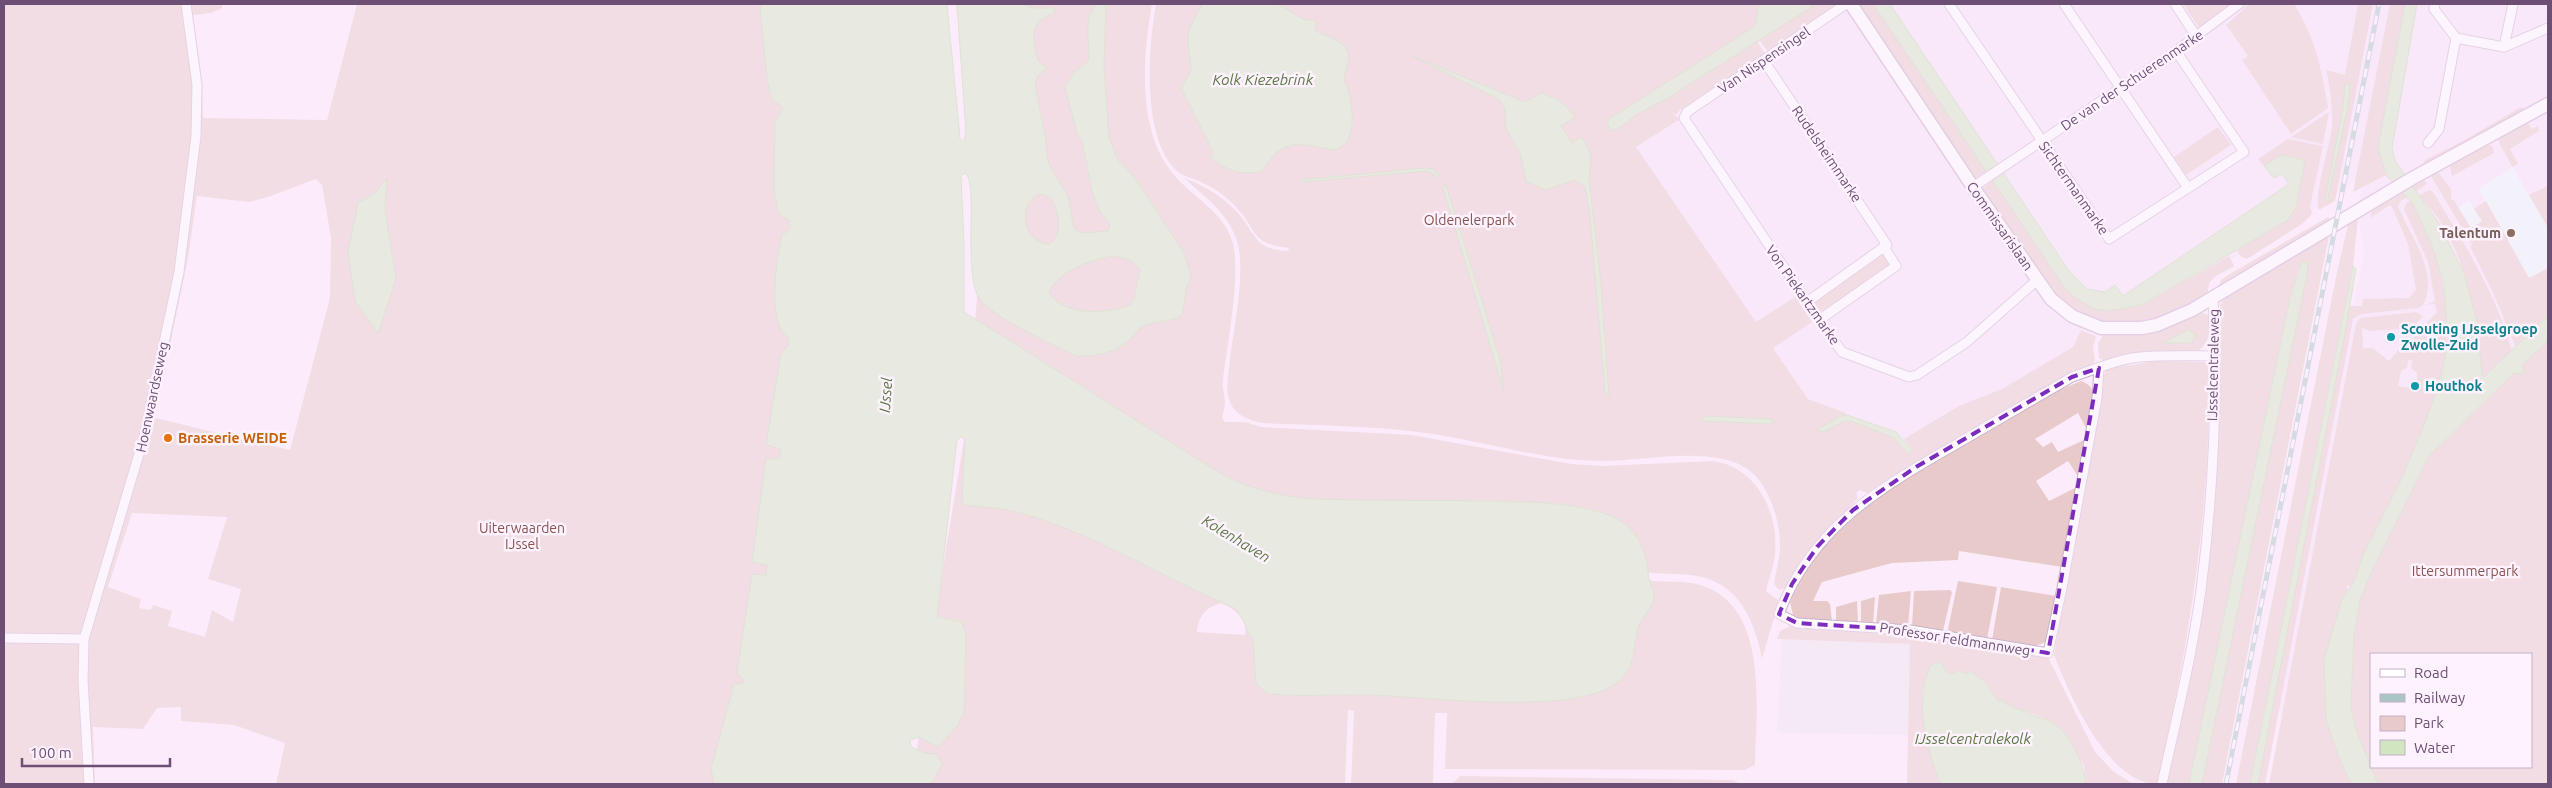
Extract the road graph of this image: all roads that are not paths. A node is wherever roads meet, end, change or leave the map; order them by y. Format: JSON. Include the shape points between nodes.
{"nodes":[{"id":1,"x":186,"y":4,"type":"edge"},
{"id":2,"x":1846,"y":4,"type":"edge"},
{"id":3,"x":1851,"y":4,"type":"edge"},
{"id":4,"x":1949,"y":4,"type":"edge"},
{"id":5,"x":2064,"y":4,"type":"edge"},
{"id":6,"x":2175,"y":4,"type":"edge"},
{"id":7,"x":2239,"y":4,"type":"edge"},
{"id":8,"x":2435,"y":4,"type":"edge"},
{"id":9,"x":2513,"y":4,"type":"edge"},
{"id":10,"x":2548,"y":28,"type":"edge"},
{"id":11,"x":2196,"y":36,"type":"junction"},
{"id":12,"x":2456,"y":38,"type":"junction"},
{"id":13,"x":2504,"y":46,"type":"junction"},
{"id":14,"x":2176,"y":51,"type":"junction"},
{"id":15,"x":1764,"y":61,"type":"junction"},
{"id":16,"x":2120,"y":88,"type":"junction"},
{"id":17,"x":2548,"y":104,"type":"edge"},
{"id":18,"x":1684,"y":118,"type":"joint"},
{"id":19,"x":2042,"y":141,"type":"junction"},
{"id":20,"x":2428,"y":143,"type":"dead end"},
{"id":21,"x":1978,"y":184,"type":"junction"},
{"id":22,"x":2188,"y":188,"type":"junction"},
{"id":23,"x":1884,"y":247,"type":"junction"},
{"id":24,"x":2037,"y":280,"type":"junction"},
{"id":25,"x":2213,"y":298,"type":"junction"},
{"id":26,"x":1806,"y":302,"type":"junction"},
{"id":27,"x":1819,"y":320,"type":"junction"},
{"id":28,"x":2214,"y":356,"type":"junction"},
{"id":29,"x":2099,"y":368,"type":"junction"},
{"id":30,"x":4,"y":638,"type":"edge"},
{"id":31,"x":84,"y":639,"type":"junction"},
{"id":32,"x":89,"y":784,"type":"edge"},
{"id":33,"x":2162,"y":784,"type":"edge"}],
"edges":[{"from":1,"to":31,"type":"street","name":"Hoenwaardseweg","via":[[196,84],[196,136],[179,272],[144,437]]},
{"from":2,"to":15,"type":"street","name":"Van Nispensingel"},
{"from":3,"to":21,"type":"street","name":"Commissarislaan"},
{"from":4,"to":19,"type":"street","name":"Sichtermanmarke"},
{"from":5,"to":16,"type":"street"},
{"from":6,"to":11,"type":"street"},
{"from":7,"to":11,"type":"street","name":"De van der Schuerenmarke"},
{"from":8,"to":12,"type":"street","via":[[2434,9]]},
{"from":9,"to":13,"type":"street"},
{"from":10,"to":13,"type":"street"},
{"from":11,"to":14,"type":"street","name":"De van der Schuerenmarke"},
{"from":12,"to":13,"type":"street"},
{"from":12,"to":20,"type":"street","via":[[2439,130]]},
{"from":14,"to":16,"type":"street","name":"De van der Schuerenmarke"},
{"from":14,"to":22,"type":"street","name":"Sichtermanmarke","via":[[2244,152]]},
{"from":15,"to":18,"type":"street","name":"Van Nispensingel","via":[[1687,112]]},
{"from":15,"to":23,"type":"street","name":"Rudelsheimmarke","via":[[1887,245]]},
{"from":16,"to":19,"type":"street","name":"De van der Schuerenmarke"},
{"from":16,"to":22,"type":"street"},
{"from":17,"to":25,"type":"street","name":"IJsselcentraleweg","via":[[2393,190]]},
{"from":18,"to":26,"type":"street","name":"Von Piekartzmarke"},
{"from":19,"to":21,"type":"street","name":"De van der Schuerenmarke"},
{"from":19,"to":22,"type":"street","name":"Sichtermanmarke","via":[[2109,239]]},
{"from":21,"to":24,"type":"street","name":"Commissarislaan"},
{"from":23,"to":26,"type":"street"},
{"from":23,"to":27,"type":"street","name":"Rudelsheimmarke","via":[[1896,266]]},
{"from":24,"to":25,"type":"street","name":"Commissarislaan","via":[[2051,298],[2072,316],[2101,328],[2128,330],[2157,325]]},
{"from":24,"to":27,"type":"street","name":"Von Piekartzmarke","via":[[1968,342],[1909,377],[1842,352]]},
{"from":25,"to":28,"type":"street","name":"IJsselcentraleweg"},
{"from":26,"to":27,"type":"street","name":"Von Piekartzmarke"},
{"from":28,"to":29,"type":"street","name":"Professor Feldmannweg","via":[[2138,357]]},
{"from":28,"to":33,"type":"street","name":"IJsselcentraleweg","via":[[2209,508],[2201,583],[2186,677]]},
{"from":29,"to":29,"type":"street","name":"Professor Feldmannweg","via":[[2072,377],[1916,467],[1853,510],[1817,547],[1792,584],[1779,614],[1797,623],[1910,630],[2048,653],[2097,398]]},
{"from":30,"to":31,"type":"street"},
{"from":31,"to":32,"type":"street","name":"Hoenwaardseweg","via":[[82,680]]}]}
